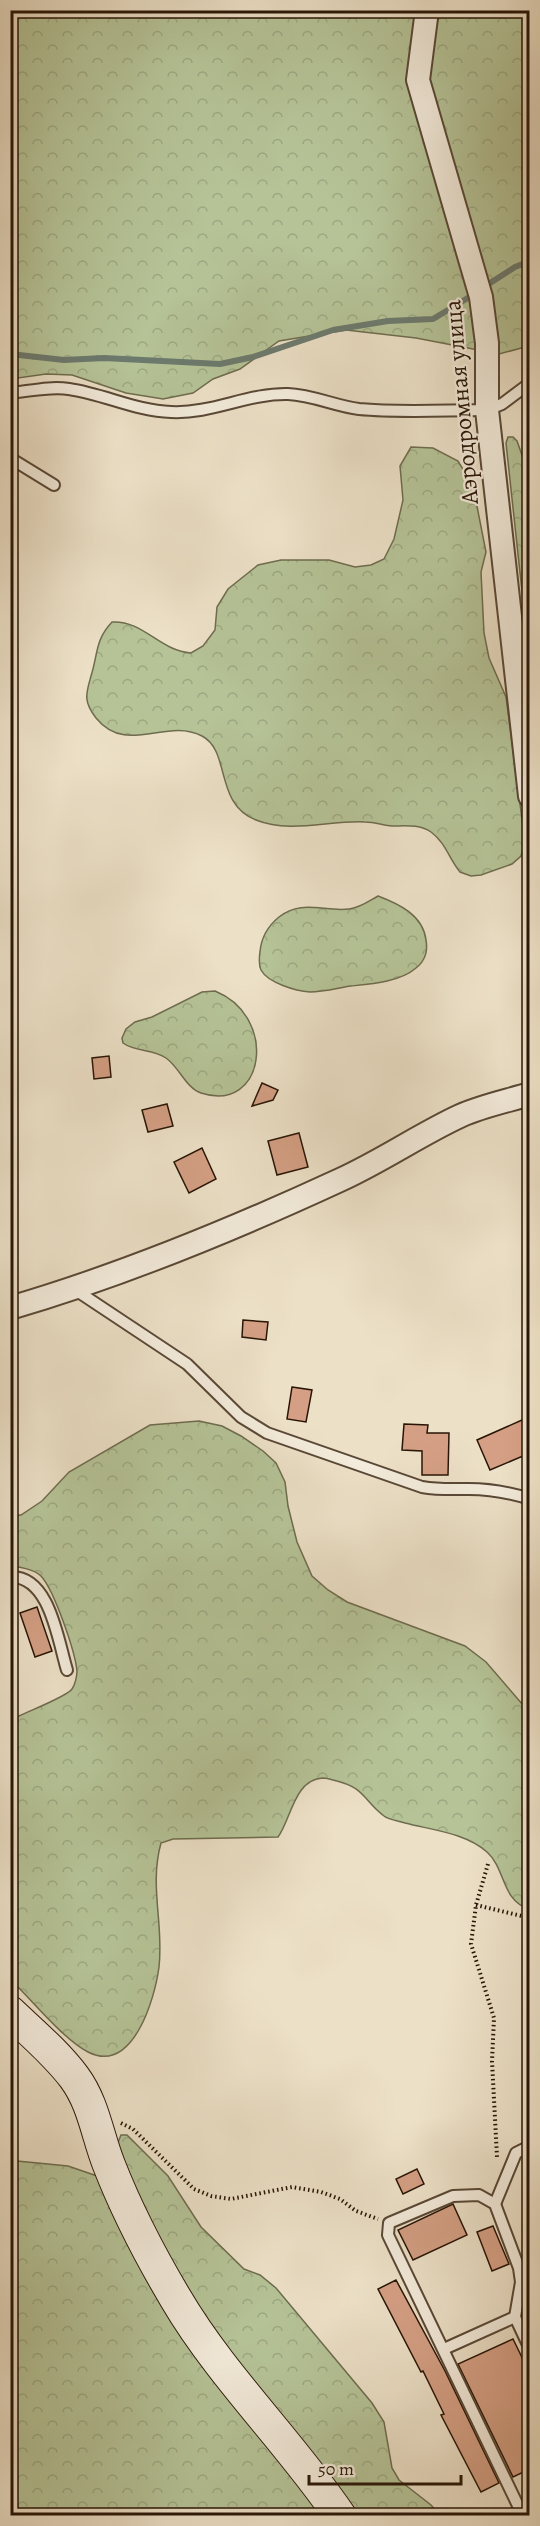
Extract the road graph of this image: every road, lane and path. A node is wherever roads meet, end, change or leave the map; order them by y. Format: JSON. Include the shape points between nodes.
{"nodes":[{"id":1,"x":427,"y":10,"type":"edge"},
{"id":2,"x":530,"y":383,"type":"edge"},
{"id":3,"x":10,"y":393,"type":"edge"},
{"id":4,"x":487,"y":410,"type":"junction"},
{"id":5,"x":10,"y":458,"type":"edge"},
{"id":6,"x":54,"y":485,"type":"dead end"},
{"id":7,"x":530,"y":796,"type":"edge"},
{"id":8,"x":530,"y":1094,"type":"edge"},
{"id":9,"x":74,"y":1289,"type":"junction"},
{"id":10,"x":10,"y":1308,"type":"edge"},
{"id":11,"x":530,"y":1499,"type":"edge"},
{"id":12,"x":10,"y":1577,"type":"edge"},
{"id":13,"x":67,"y":1670,"type":"dead end"},
{"id":14,"x":488,"y":1864,"type":"dead end"},
{"id":15,"x":476,"y":1905,"type":"junction"},
{"id":16,"x":530,"y":1918,"type":"edge"},
{"id":17,"x":10,"y":2012,"type":"edge"},
{"id":18,"x":93,"y":2111,"type":"junction"},
{"id":19,"x":530,"y":2146,"type":"edge"},
{"id":20,"x":497,"y":2165,"type":"dead end"},
{"id":21,"x":495,"y":2204,"type":"junction"},
{"id":22,"x":389,"y":2223,"type":"junction"},
{"id":23,"x":515,"y":2317,"type":"junction"},
{"id":24,"x":530,"y":2328,"type":"edge"},
{"id":25,"x":444,"y":2349,"type":"junction"},
{"id":26,"x":530,"y":2349,"type":"edge"},
{"id":27,"x":340,"y":2516,"type":"edge"},
{"id":28,"x":523,"y":2516,"type":"edge"}],
"edges":[{"from":1,"to":4,"type":"street","name":"Аэродромная улица","via":[[418,80],[479,289],[487,343]]},
{"from":2,"to":4,"type":"lane"},
{"from":3,"to":4,"type":"lane","via":[[68,389],[168,412],[197,411],[288,394],[359,409]]},
{"from":4,"to":7,"type":"street","name":"Аэродромная улица"},
{"from":5,"to":6,"type":"lane"},
{"from":8,"to":9,"type":"street","via":[[463,1115],[307,1196]]},
{"from":9,"to":10,"type":"street"},
{"from":9,"to":11,"type":"lane","via":[[188,1364],[240,1417],[267,1433],[422,1487],[496,1491]]},
{"from":12,"to":13,"type":"lane","via":[[34,1584],[45,1599]]},
{"from":14,"to":15,"type":"path"},
{"from":15,"to":16,"type":"path"},
{"from":15,"to":20,"type":"path","via":[[471,1944],[494,2018]]},
{"from":17,"to":18,"type":"main road","via":[[74,2077]]},
{"from":18,"to":22,"type":"path","via":[[133,2129],[194,2189],[211,2196],[231,2199],[292,2187],[340,2199],[356,2211]]},
{"from":18,"to":27,"type":"main road","via":[[108,2164],[176,2300]]},
{"from":19,"to":21,"type":"lane","via":[[516,2153]]},
{"from":21,"to":22,"type":"lane","via":[[478,2195],[453,2196]]},
{"from":21,"to":23,"type":"lane","via":[[519,2268],[521,2282]]},
{"from":22,"to":25,"type":"lane","via":[[388,2235]]},
{"from":23,"to":24,"type":"lane"},
{"from":23,"to":25,"type":"lane"},
{"from":23,"to":26,"type":"lane"},
{"from":25,"to":28,"type":"lane"}]}
